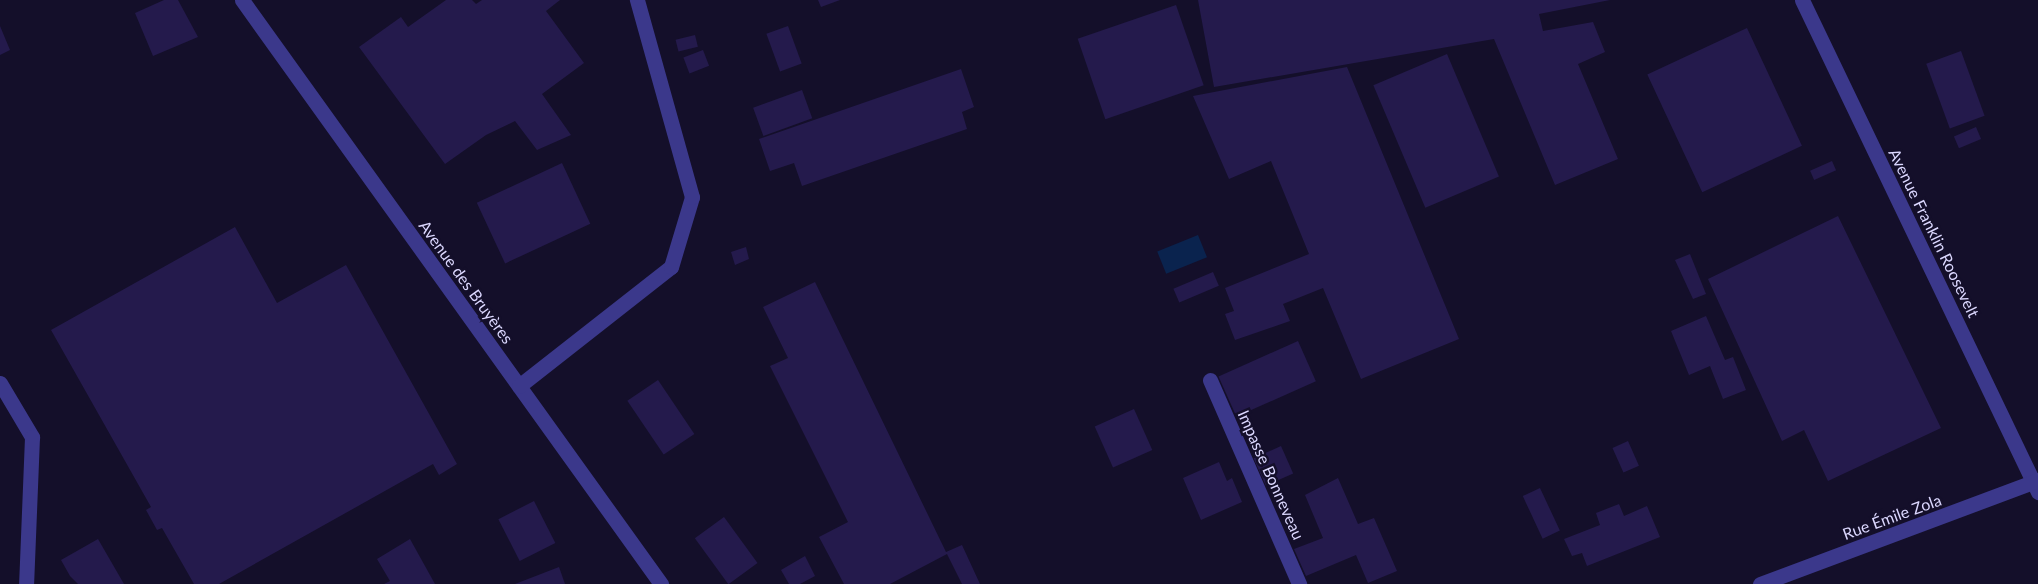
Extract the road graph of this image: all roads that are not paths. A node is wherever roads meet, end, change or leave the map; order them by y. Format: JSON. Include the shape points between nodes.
{"nodes":[{"id":1,"x":242,"y":0,"type":"edge"},
{"id":2,"x":637,"y":0,"type":"edge"},
{"id":3,"x":1802,"y":0,"type":"edge"},
{"id":4,"x":1210,"y":380,"type":"dead end"},
{"id":5,"x":0,"y":383,"type":"edge"},
{"id":6,"x":519,"y":386,"type":"junction"},
{"id":7,"x":2037,"y":485,"type":"edge"},
{"id":8,"x":26,"y":584,"type":"edge"},
{"id":9,"x":661,"y":584,"type":"edge"},
{"id":10,"x":1299,"y":584,"type":"edge"},
{"id":11,"x":1760,"y":584,"type":"edge"}],
"edges":[{"from":1,"to":6,"type":"street","name":"Avenue des Bruyères"},
{"from":2,"to":6,"type":"street","via":[[692,196],[671,267]]},
{"from":3,"to":7,"type":"street","name":"Avenue Franklin Roosevelt"},
{"from":4,"to":10,"type":"street","name":"Impasse Bonneveau"},
{"from":5,"to":8,"type":"street","via":[[32,437]]},
{"from":6,"to":9,"type":"street","name":"Avenue des Bruyères"},
{"from":7,"to":11,"type":"street","name":"Rue Émile Zola"}]}
